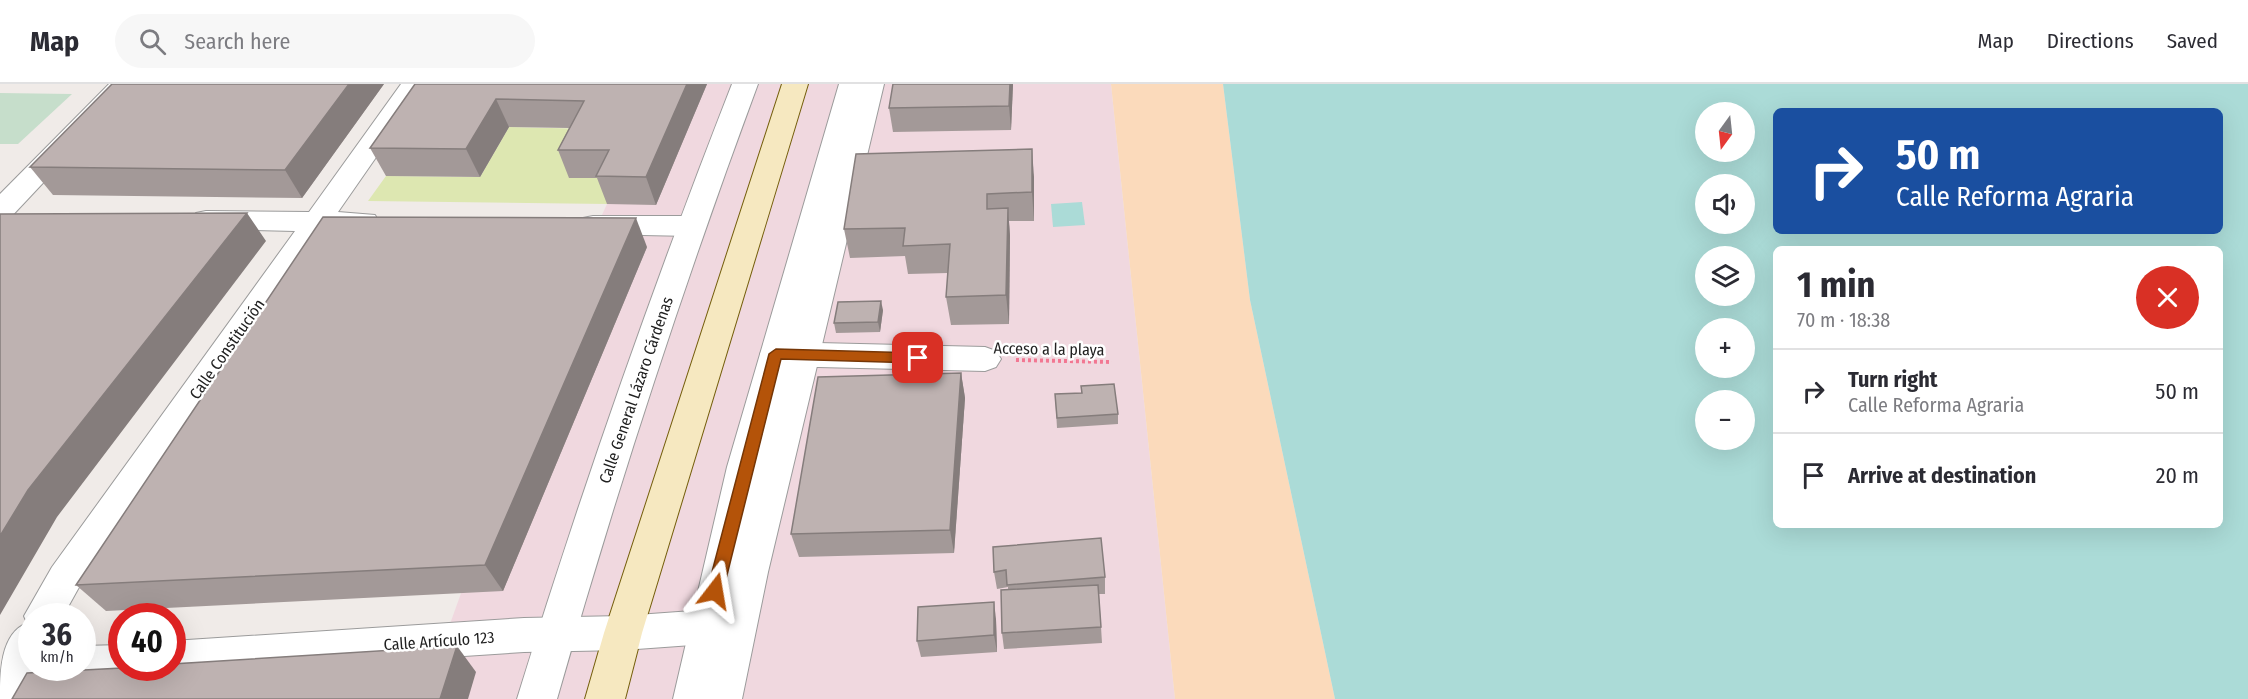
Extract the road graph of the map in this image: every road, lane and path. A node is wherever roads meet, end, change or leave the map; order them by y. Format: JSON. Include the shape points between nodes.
{"nodes":[{"id":1,"x":123,"y":84,"type":"edge"},
{"id":2,"x":414,"y":84,"type":"edge"},
{"id":3,"x":745,"y":84,"type":"edge"},
{"id":4,"x":795,"y":84,"type":"edge"},
{"id":5,"x":852,"y":84,"type":"edge"},
{"id":6,"x":872,"y":84,"type":"edge"},
{"id":7,"x":0,"y":211,"type":"edge"},
{"id":8,"x":0,"y":217,"type":"edge"},
{"id":9,"x":35,"y":218,"type":"edge"},
{"id":10,"x":177,"y":219,"type":"edge"},
{"id":11,"x":318,"y":221,"type":"junction"},
{"id":12,"x":388,"y":222,"type":"edge"},
{"id":13,"x":564,"y":224,"type":"edge"},
{"id":14,"x":691,"y":226,"type":"junction"},
{"id":15,"x":791,"y":355,"type":"junction"},
{"id":16,"x":985,"y":359,"type":"joint"},
{"id":17,"x":1112,"y":362,"type":"dead end"},
{"id":18,"x":50,"y":603,"type":"edge"},
{"id":19,"x":706,"y":627,"type":"junction"},
{"id":20,"x":623,"y":633,"type":"junction"},
{"id":21,"x":555,"y":634,"type":"junction"},
{"id":22,"x":186,"y":657,"type":"edge"},
{"id":23,"x":537,"y":699,"type":"edge"},
{"id":24,"x":605,"y":699,"type":"edge"},
{"id":25,"x":693,"y":699,"type":"edge"},
{"id":26,"x":723,"y":699,"type":"edge"}],
"edges":[{"from":1,"to":7,"type":"street"},
{"from":2,"to":11,"type":"street","name":"Calle Constitución"},
{"from":3,"to":14,"type":"street","name":"Calle General Lázaro Cárdenas"},
{"from":4,"to":20,"type":"main road"},
{"from":5,"to":15,"type":"street"},
{"from":6,"to":15,"type":"street"},
{"from":8,"to":9,"type":"street"},
{"from":10,"to":11,"type":"street"},
{"from":11,"to":12,"type":"street"},
{"from":11,"to":18,"type":"street","name":"Calle Constitución","via":[[64,578]]},
{"from":13,"to":14,"type":"street"},
{"from":14,"to":21,"type":"street","name":"Calle General Lázaro Cárdenas"},
{"from":15,"to":16,"type":"street"},
{"from":15,"to":19,"type":"street"},
{"from":15,"to":26,"type":"street"},
{"from":16,"to":17,"type":"path","name":"Acceso a la playa"},
{"from":19,"to":20,"type":"street","name":"Calle Artículo 123"},
{"from":19,"to":25,"type":"street"},
{"from":20,"to":21,"type":"street","name":"Calle Artículo 123"},
{"from":20,"to":24,"type":"main road"},
{"from":21,"to":22,"type":"street","name":"Calle Artículo 123"},
{"from":21,"to":23,"type":"street","name":"Calle General Lázaro Cárdenas"}]}
